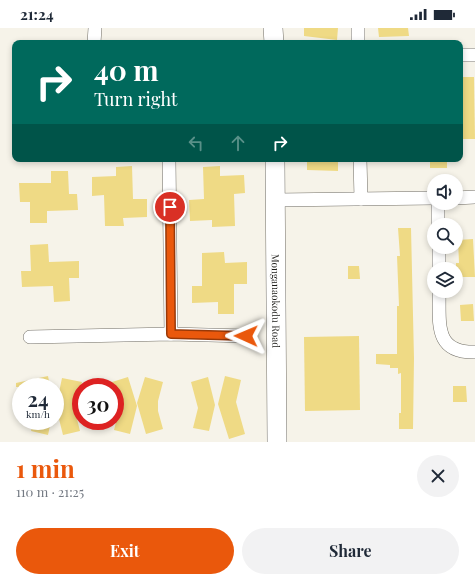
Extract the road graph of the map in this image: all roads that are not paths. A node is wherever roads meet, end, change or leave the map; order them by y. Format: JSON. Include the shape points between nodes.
{"nodes":[{"id":1,"x":95,"y":28,"type":"edge"},
{"id":2,"x":274,"y":28,"type":"edge"},
{"id":3,"x":358,"y":28,"type":"edge"},
{"id":4,"x":94,"y":40,"type":"edge"},
{"id":5,"x":274,"y":40,"type":"edge"},
{"id":6,"x":358,"y":40,"type":"edge"},
{"id":7,"x":463,"y":55,"type":"edge"},
{"id":8,"x":475,"y":55,"type":"edge"},
{"id":9,"x":169,"y":162,"type":"edge"},
{"id":10,"x":275,"y":162,"type":"edge"},
{"id":11,"x":360,"y":162,"type":"edge"},
{"id":12,"x":475,"y":197,"type":"edge"},
{"id":13,"x":361,"y":198,"type":"junction"},
{"id":14,"x":427,"y":198,"type":"edge"},
{"id":15,"x":463,"y":198,"type":"edge"},
{"id":16,"x":276,"y":200,"type":"junction"},
{"id":17,"x":439,"y":298,"type":"edge"},
{"id":18,"x":171,"y":334,"type":"junction"},
{"id":19,"x":246,"y":336,"type":"dead end"},
{"id":20,"x":30,"y":337,"type":"dead end"},
{"id":21,"x":475,"y":352,"type":"edge"},
{"id":22,"x":277,"y":442,"type":"edge"}],
"edges":[{"from":1,"to":4,"type":"street"},
{"from":2,"to":5,"type":"street"},
{"from":3,"to":6,"type":"street"},
{"from":7,"to":8,"type":"street"},
{"from":9,"to":18,"type":"street"},
{"from":10,"to":16,"type":"street","name":"Monganaokodu Road"},
{"from":11,"to":13,"type":"street"},
{"from":12,"to":15,"type":"street"},
{"from":13,"to":14,"type":"street"},
{"from":13,"to":16,"type":"street"},
{"from":16,"to":22,"type":"street","name":"Monganaokodu Road"},
{"from":17,"to":21,"type":"street","via":[[441,332],[444,340],[448,346],[459,352]]},
{"from":18,"to":19,"type":"street"},
{"from":18,"to":20,"type":"street"}]}
